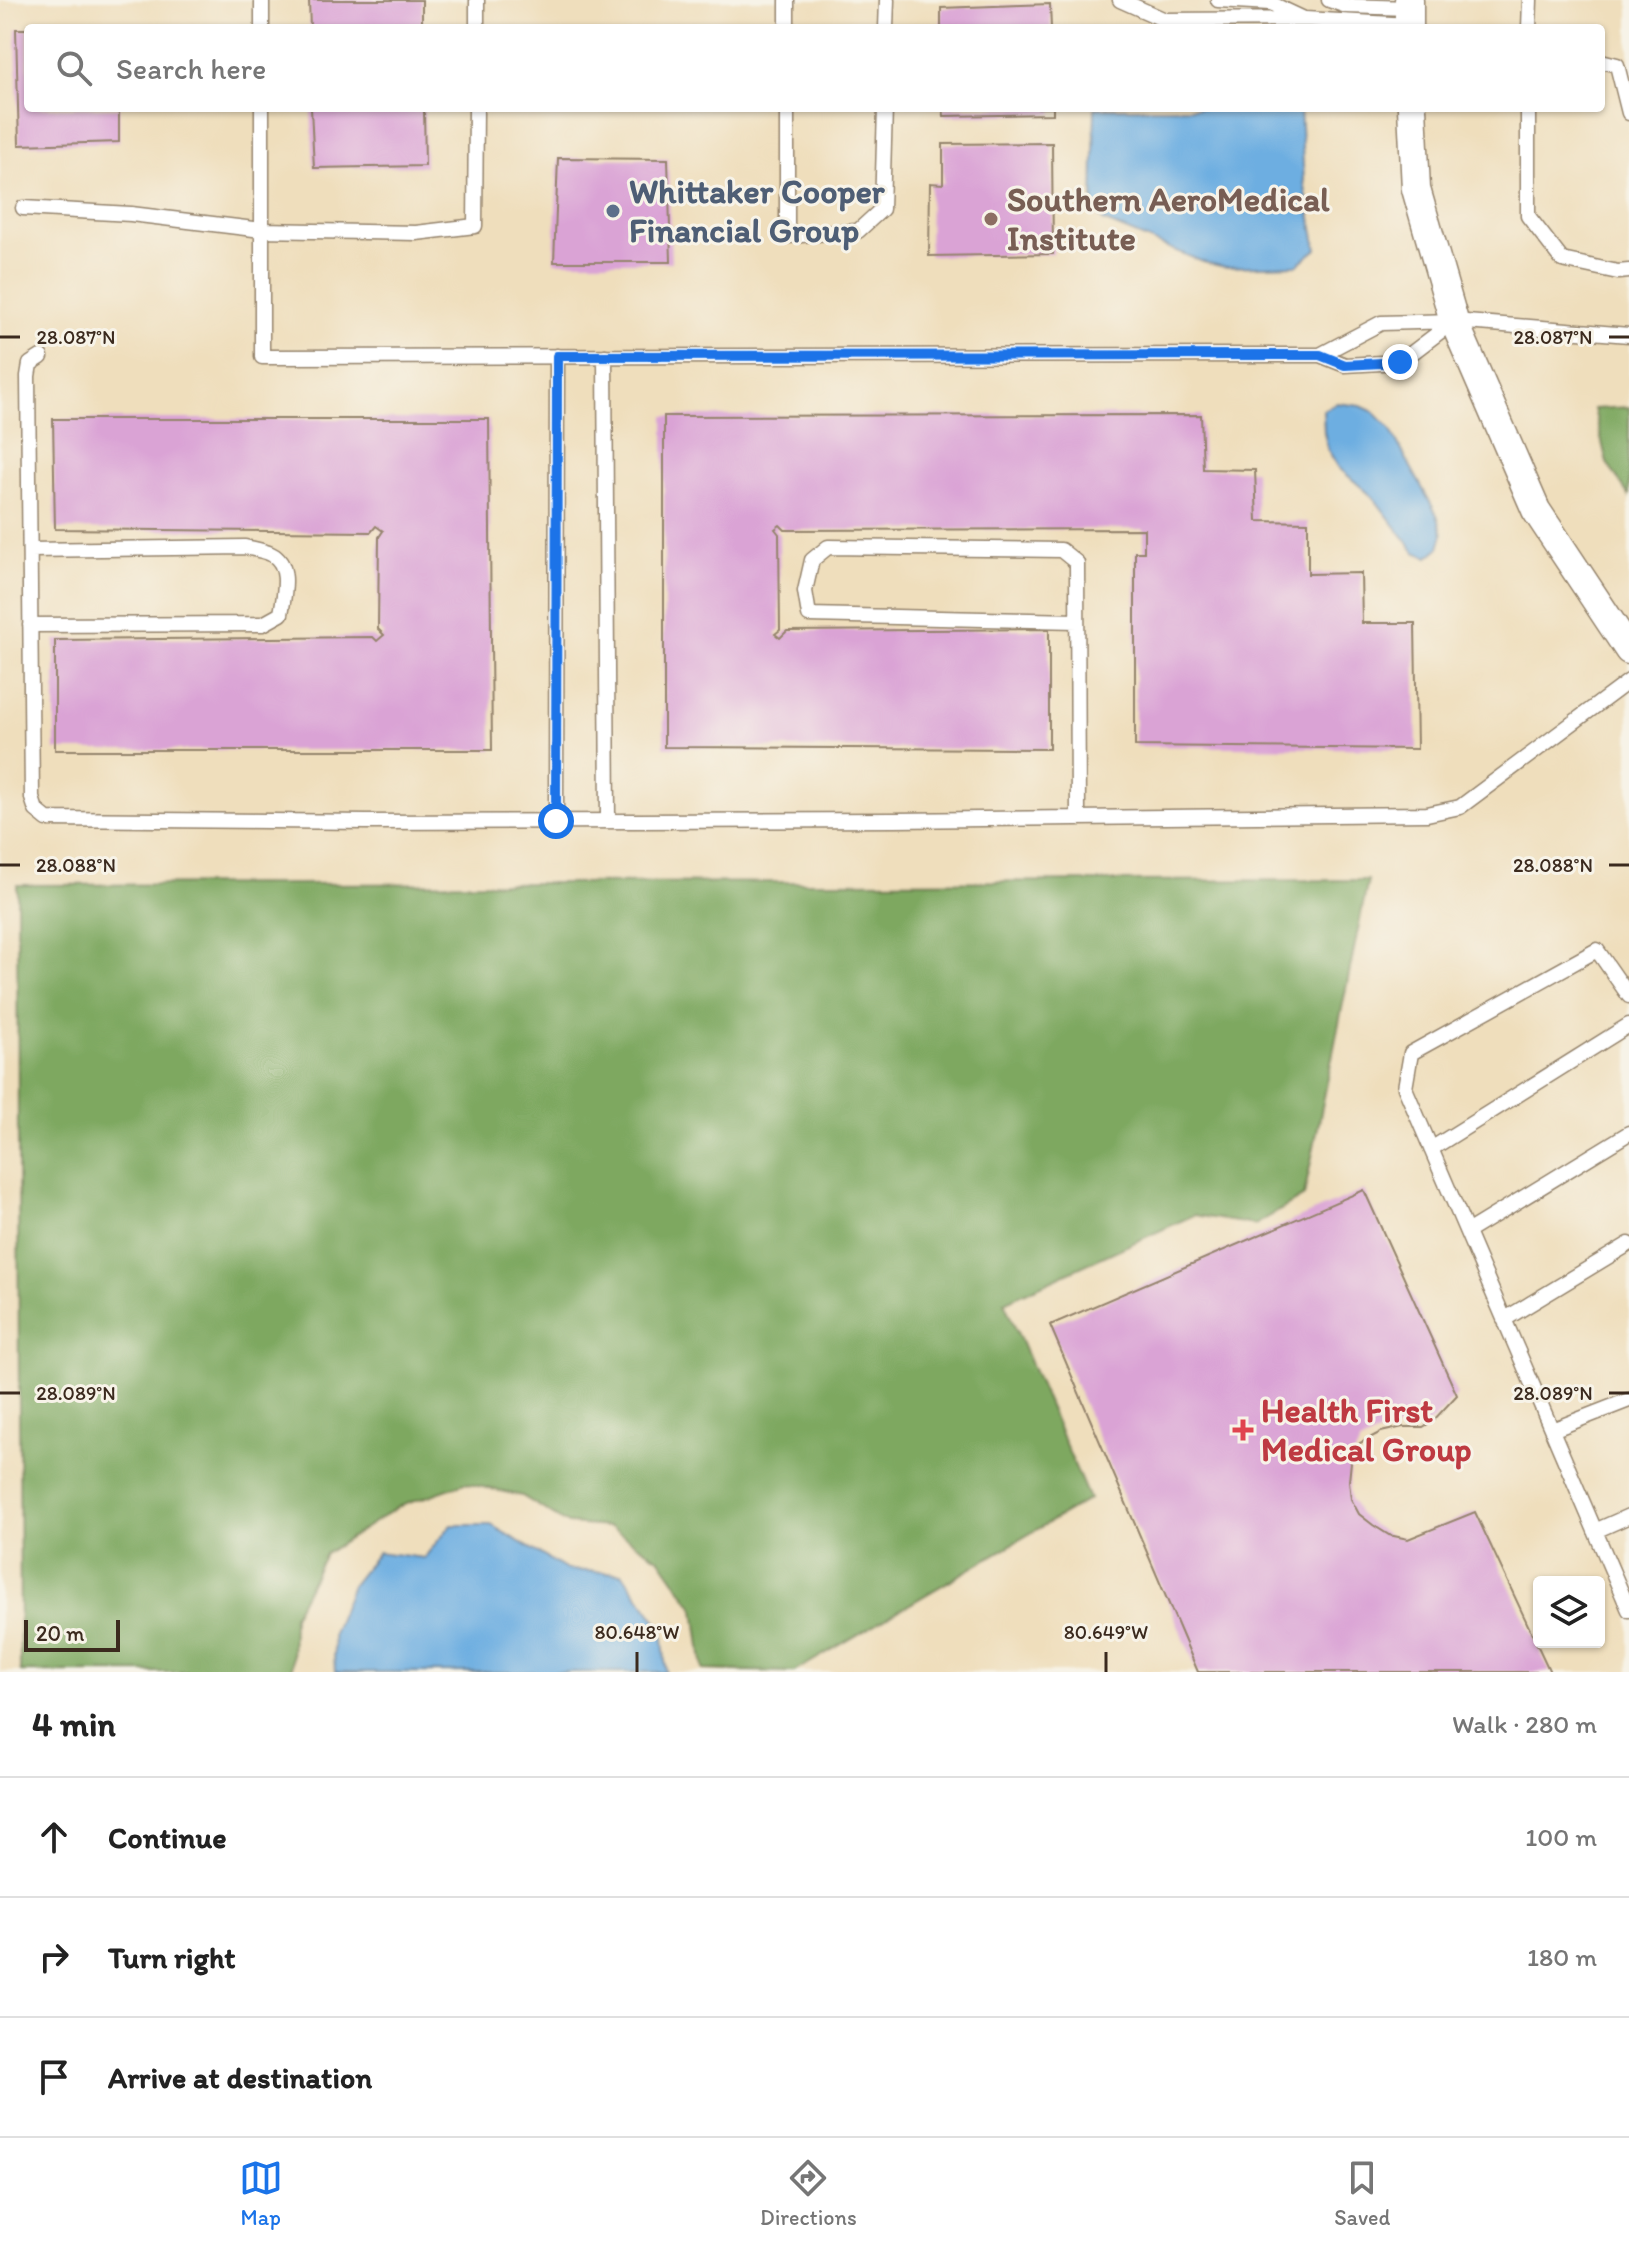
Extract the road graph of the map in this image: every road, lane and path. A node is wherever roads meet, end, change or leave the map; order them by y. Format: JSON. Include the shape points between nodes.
{"nodes":[{"id":1,"x":262,"y":0,"type":"edge"},
{"id":2,"x":477,"y":0,"type":"edge"},
{"id":3,"x":787,"y":0,"type":"edge"},
{"id":4,"x":887,"y":0,"type":"edge"},
{"id":5,"x":1120,"y":0,"type":"edge"},
{"id":6,"x":1218,"y":0,"type":"edge"},
{"id":7,"x":1329,"y":0,"type":"edge"},
{"id":8,"x":1530,"y":0,"type":"edge"},
{"id":9,"x":1409,"y":15,"type":"edge"},
{"id":10,"x":1305,"y":19,"type":"junction"},
{"id":11,"x":262,"y":24,"type":"edge"},
{"id":12,"x":477,"y":24,"type":"edge"},
{"id":13,"x":787,"y":24,"type":"edge"},
{"id":14,"x":886,"y":24,"type":"edge"},
{"id":15,"x":1529,"y":24,"type":"edge"},
{"id":16,"x":1605,"y":62,"type":"edge"},
{"id":17,"x":262,"y":112,"type":"edge"},
{"id":18,"x":476,"y":112,"type":"edge"},
{"id":19,"x":787,"y":112,"type":"edge"},
{"id":20,"x":885,"y":112,"type":"edge"},
{"id":21,"x":1412,"y":112,"type":"edge"},
{"id":22,"x":1528,"y":112,"type":"edge"},
{"id":23,"x":1629,"y":113,"type":"edge"},
{"id":24,"x":23,"y":208,"type":"dead end"},
{"id":25,"x":262,"y":230,"type":"junction"},
{"id":26,"x":1629,"y":271,"type":"edge"},
{"id":27,"x":1454,"y":321,"type":"junction"},
{"id":28,"x":1629,"y":335,"type":"edge"},
{"id":29,"x":1320,"y":355,"type":"junction"},
{"id":30,"x":557,"y":356,"type":"junction"},
{"id":31,"x":605,"y":356,"type":"junction"},
{"id":32,"x":41,"y":357,"type":"dead end"},
{"id":33,"x":30,"y":550,"type":"junction"},
{"id":34,"x":1077,"y":621,"type":"junction"},
{"id":35,"x":30,"y":625,"type":"junction"},
{"id":36,"x":1629,"y":650,"type":"edge"},
{"id":37,"x":1629,"y":681,"type":"edge"},
{"id":38,"x":1078,"y":818,"type":"junction"},
{"id":39,"x":608,"y":820,"type":"junction"},
{"id":40,"x":556,"y":821,"type":"junction"},
{"id":41,"x":1629,"y":996,"type":"edge"},
{"id":42,"x":1629,"y":1025,"type":"edge"},
{"id":43,"x":1629,"y":1133,"type":"edge"},
{"id":44,"x":1431,"y":1149,"type":"junction"},
{"id":45,"x":1467,"y":1232,"type":"junction"},
{"id":46,"x":1629,"y":1244,"type":"edge"},
{"id":47,"x":1505,"y":1319,"type":"junction"},
{"id":48,"x":1629,"y":1400,"type":"edge"},
{"id":49,"x":1552,"y":1430,"type":"junction"},
{"id":50,"x":1629,"y":1516,"type":"edge"},
{"id":51,"x":1595,"y":1531,"type":"junction"},
{"id":52,"x":1629,"y":1610,"type":"edge"}],
"edges":[{"from":1,"to":11,"type":"lane"},
{"from":2,"to":12,"type":"lane"},
{"from":3,"to":13,"type":"lane"},
{"from":4,"to":14,"type":"lane"},
{"from":5,"to":10,"type":"lane","via":[[1165,20]]},
{"from":6,"to":10,"type":"lane","via":[[1270,3]]},
{"from":7,"to":9,"type":"lane"},
{"from":8,"to":15,"type":"lane"},
{"from":9,"to":10,"type":"lane"},
{"from":16,"to":23,"type":"lane","via":[[1617,65]]},
{"from":17,"to":25,"type":"lane"},
{"from":18,"to":25,"type":"lane","via":[[475,226],[416,233]]},
{"from":19,"to":20,"type":"lane","via":[[787,236],[858,231],[882,209]]},
{"from":21,"to":27,"type":"street","via":[[1416,189]]},
{"from":22,"to":26,"type":"lane","via":[[1528,216],[1562,260]]},
{"from":24,"to":25,"type":"lane"},
{"from":25,"to":30,"type":"lane","via":[[262,357]]},
{"from":27,"to":28,"type":"lane"},
{"from":27,"to":29,"type":"lane","via":[[1381,323]]},
{"from":27,"to":29,"type":"lane","via":[[1400,362],[1345,365]]},
{"from":27,"to":36,"type":"street","via":[[1536,510]]},
{"from":29,"to":31,"type":"lane"},
{"from":30,"to":31,"type":"lane"},
{"from":30,"to":40,"type":"lane"},
{"from":31,"to":39,"type":"lane"},
{"from":32,"to":33,"type":"lane","via":[[30,364],[28,376]]},
{"from":33,"to":35,"type":"lane"},
{"from":33,"to":35,"type":"lane","via":[[245,547],[273,554],[283,567],[284,592],[281,614],[263,624]]},
{"from":34,"to":34,"type":"lane","via":[[1077,563],[1061,550],[828,547],[812,560],[805,591],[809,615]]},
{"from":34,"to":38,"type":"lane"},
{"from":35,"to":40,"type":"lane","via":[[32,798],[47,819]]},
{"from":37,"to":38,"type":"lane","via":[[1460,807],[1427,814]]},
{"from":38,"to":39,"type":"lane"},
{"from":39,"to":40,"type":"lane"},
{"from":41,"to":44,"type":"lane","via":[[1597,950],[1411,1053],[1405,1088]]},
{"from":42,"to":44,"type":"lane"},
{"from":43,"to":45,"type":"lane"},
{"from":44,"to":45,"type":"lane"},
{"from":45,"to":47,"type":"lane"},
{"from":46,"to":47,"type":"lane"},
{"from":47,"to":49,"type":"lane"},
{"from":48,"to":49,"type":"lane"},
{"from":49,"to":51,"type":"lane"},
{"from":50,"to":51,"type":"lane"},
{"from":51,"to":52,"type":"lane"}]}
